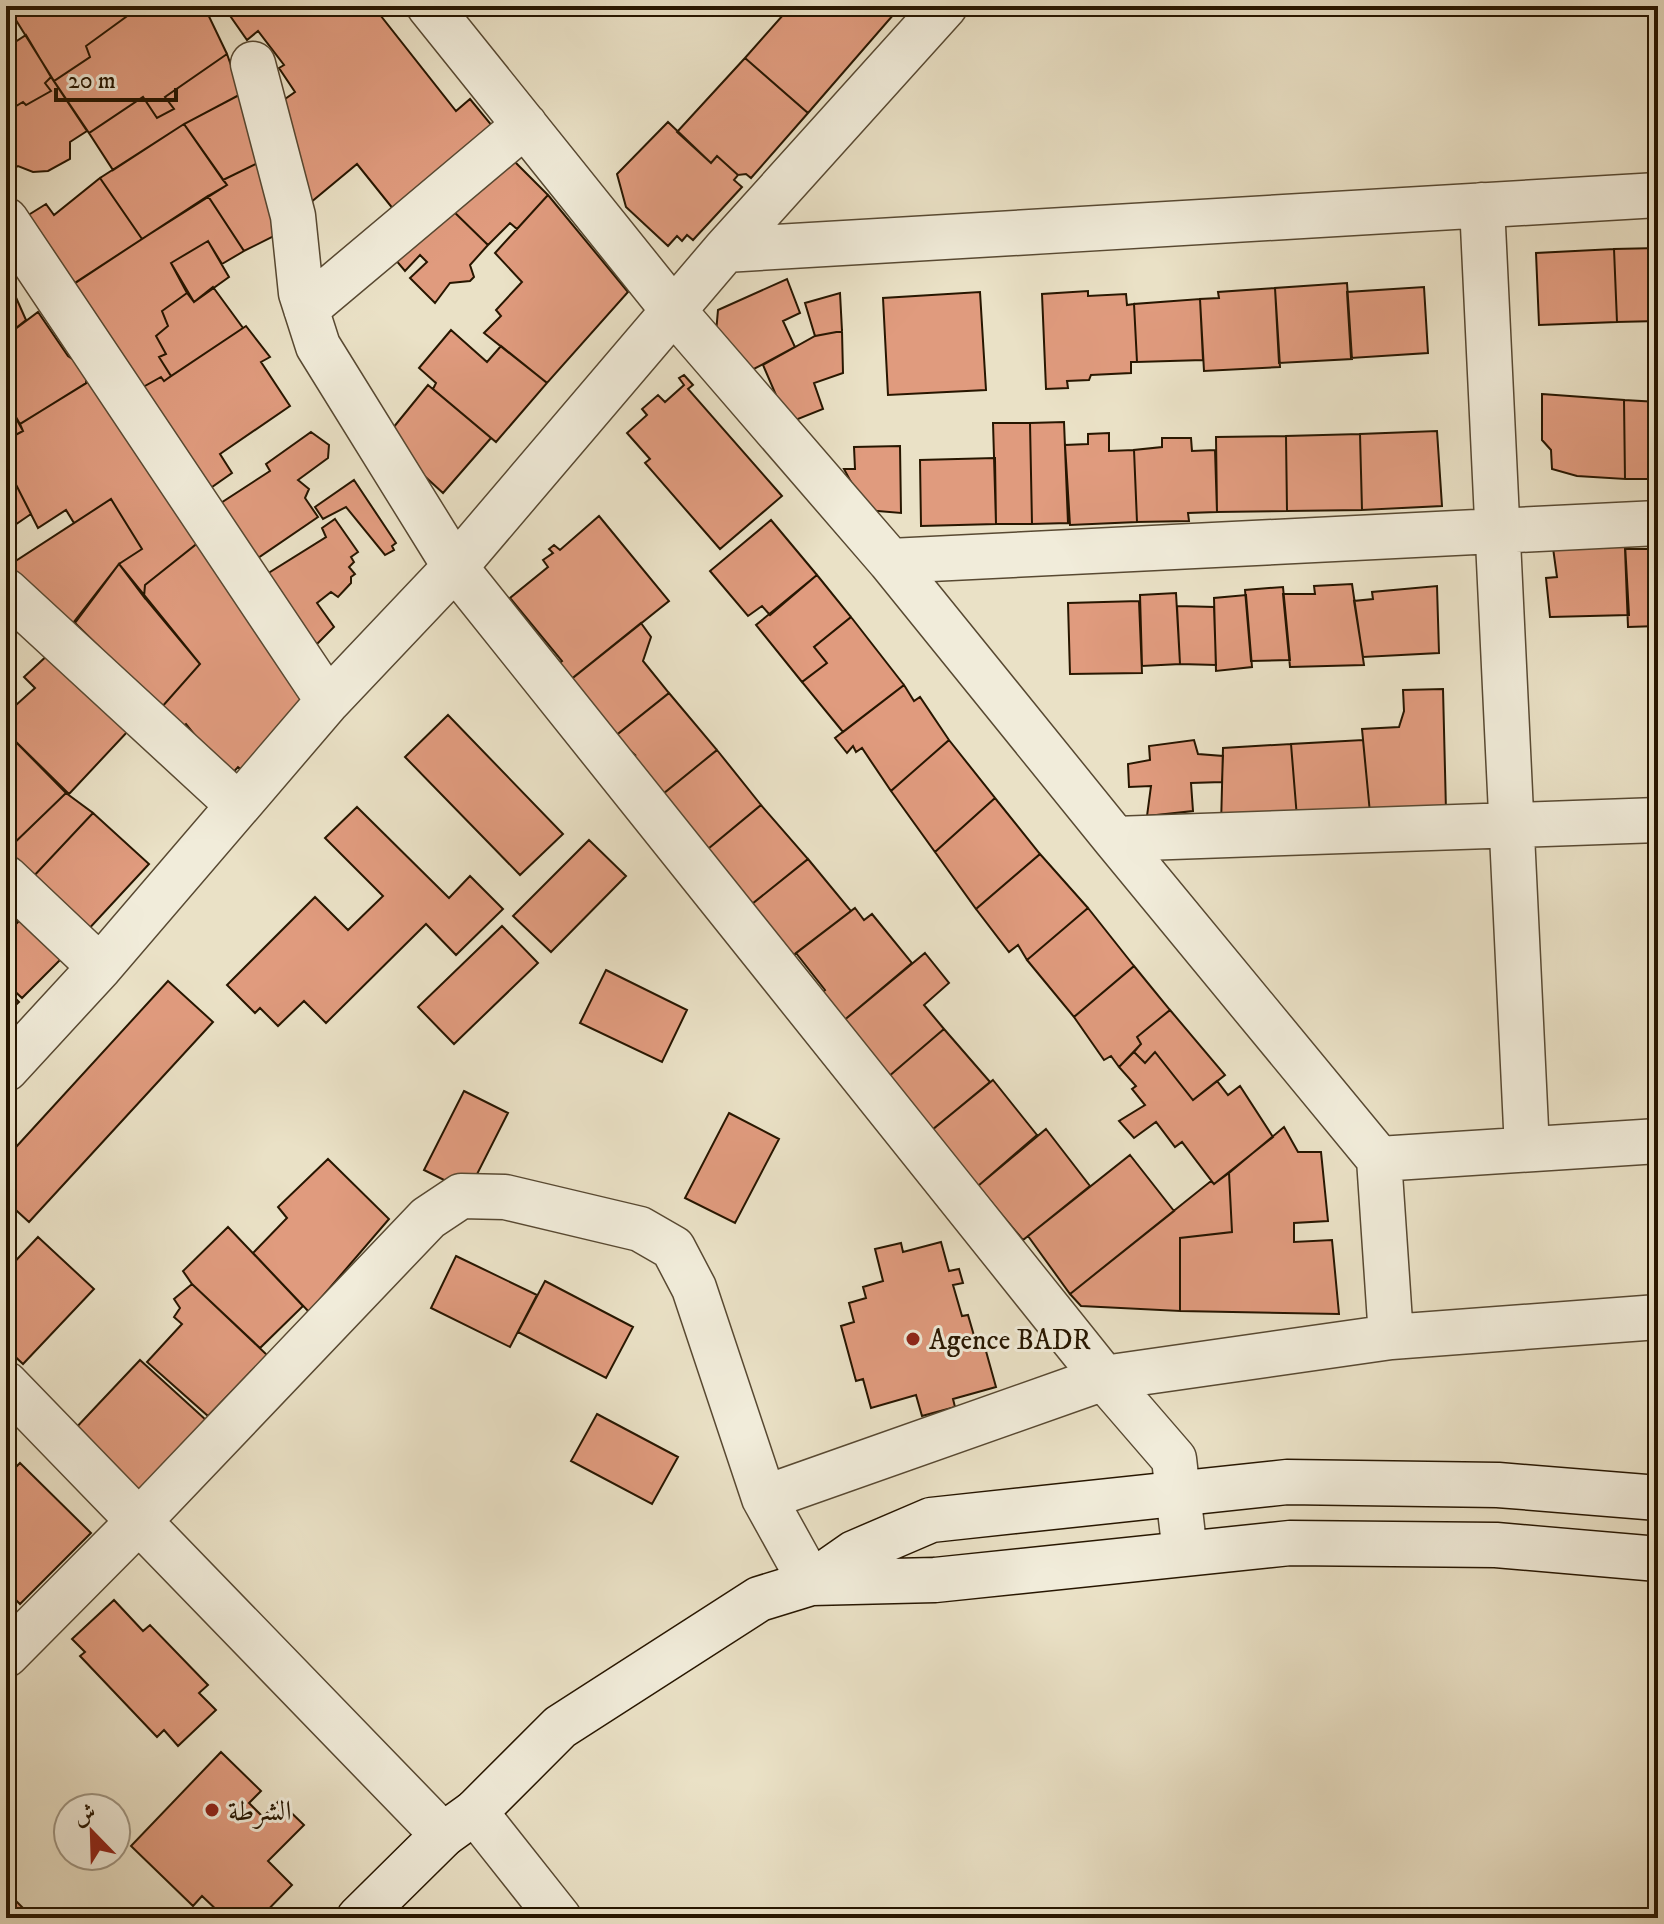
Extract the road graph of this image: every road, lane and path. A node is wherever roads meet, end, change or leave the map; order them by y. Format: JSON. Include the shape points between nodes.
{"nodes":[{"id":1,"x":429,"y":6,"type":"edge"},
{"id":2,"x":945,"y":6,"type":"edge"},
{"id":3,"x":253,"y":64,"type":"dead end"},
{"id":4,"x":525,"y":125,"type":"junction"},
{"id":5,"x":1658,"y":195,"type":"edge"},
{"id":6,"x":1482,"y":205,"type":"junction"},
{"id":7,"x":6,"y":220,"type":"edge"},
{"id":8,"x":725,"y":250,"type":"junction"},
{"id":9,"x":306,"y":309,"type":"junction"},
{"id":10,"x":673,"y":310,"type":"junction"},
{"id":11,"x":1658,"y":523,"type":"edge"},
{"id":12,"x":1497,"y":531,"type":"junction"},
{"id":13,"x":890,"y":561,"type":"junction"},
{"id":14,"x":455,"y":567,"type":"junction"},
{"id":15,"x":6,"y":591,"type":"edge"},
{"id":16,"x":328,"y":701,"type":"junction"},
{"id":17,"x":237,"y":804,"type":"junction"},
{"id":18,"x":1658,"y":820,"type":"edge"},
{"id":19,"x":1511,"y":826,"type":"junction"},
{"id":20,"x":1115,"y":839,"type":"junction"},
{"id":21,"x":6,"y":878,"type":"edge"},
{"id":22,"x":100,"y":967,"type":"junction"},
{"id":23,"x":6,"y":1069,"type":"edge"},
{"id":24,"x":1658,"y":1141,"type":"edge"},
{"id":25,"x":1527,"y":1149,"type":"junction"},
{"id":26,"x":1379,"y":1159,"type":"junction"},
{"id":27,"x":1658,"y":1317,"type":"edge"},
{"id":28,"x":1391,"y":1337,"type":"junction"},
{"id":29,"x":1104,"y":1378,"type":"junction"},
{"id":30,"x":6,"y":1384,"type":"edge"},
{"id":31,"x":1179,"y":1493,"type":"junction"},
{"id":32,"x":764,"y":1498,"type":"junction"},
{"id":33,"x":1658,"y":1498,"type":"edge"},
{"id":34,"x":139,"y":1521,"type":"junction"},
{"id":35,"x":1185,"y":1553,"type":"junction"},
{"id":36,"x":1658,"y":1559,"type":"edge"},
{"id":37,"x":811,"y":1583,"type":"junction"},
{"id":38,"x":6,"y":1655,"type":"edge"},
{"id":39,"x":459,"y":1823,"type":"junction"},
{"id":40,"x":359,"y":1918,"type":"edge"},
{"id":41,"x":559,"y":1918,"type":"edge"}],
"edges":[{"from":1,"to":4,"type":"street"},
{"from":2,"to":8,"type":"street"},
{"from":3,"to":9,"type":"street","via":[[293,216]]},
{"from":4,"to":9,"type":"street"},
{"from":4,"to":10,"type":"street"},
{"from":5,"to":6,"type":"street"},
{"from":6,"to":8,"type":"street"},
{"from":6,"to":12,"type":"street"},
{"from":7,"to":16,"type":"street"},
{"from":8,"to":10,"type":"street"},
{"from":9,"to":14,"type":"street","via":[[318,346]]},
{"from":10,"to":13,"type":"street"},
{"from":10,"to":14,"type":"street"},
{"from":11,"to":12,"type":"street"},
{"from":12,"to":13,"type":"street"},
{"from":12,"to":19,"type":"street"},
{"from":13,"to":20,"type":"street"},
{"from":14,"to":16,"type":"street"},
{"from":14,"to":29,"type":"street"},
{"from":15,"to":17,"type":"street"},
{"from":16,"to":17,"type":"street"},
{"from":17,"to":22,"type":"street"},
{"from":18,"to":19,"type":"street"},
{"from":19,"to":20,"type":"street"},
{"from":19,"to":25,"type":"street"},
{"from":20,"to":26,"type":"street"},
{"from":21,"to":22,"type":"street"},
{"from":22,"to":23,"type":"street"},
{"from":24,"to":25,"type":"street"},
{"from":25,"to":26,"type":"street"},
{"from":26,"to":28,"type":"street"},
{"from":27,"to":28,"type":"street"},
{"from":28,"to":29,"type":"street"},
{"from":29,"to":31,"type":"street","via":[[1174,1459]]},
{"from":29,"to":32,"type":"street"},
{"from":30,"to":34,"type":"street"},
{"from":31,"to":33,"type":"street","via":[[1287,1482],[1498,1485]]},
{"from":31,"to":35,"type":"street"},
{"from":31,"to":37,"type":"street","via":[[931,1520],[854,1553]]},
{"from":32,"to":34,"type":"street","via":[[694,1288],[673,1248],[640,1229],[505,1197],[461,1196],[428,1218]]},
{"from":32,"to":37,"type":"street"},
{"from":34,"to":38,"type":"street"},
{"from":34,"to":39,"type":"street"},
{"from":35,"to":36,"type":"street","via":[[1290,1543],[1432,1544]]},
{"from":35,"to":37,"type":"street","via":[[935,1580]]},
{"from":37,"to":39,"type":"street","via":[[759,1599],[560,1727]]},
{"from":39,"to":40,"type":"street"},
{"from":39,"to":41,"type":"street"}]}
